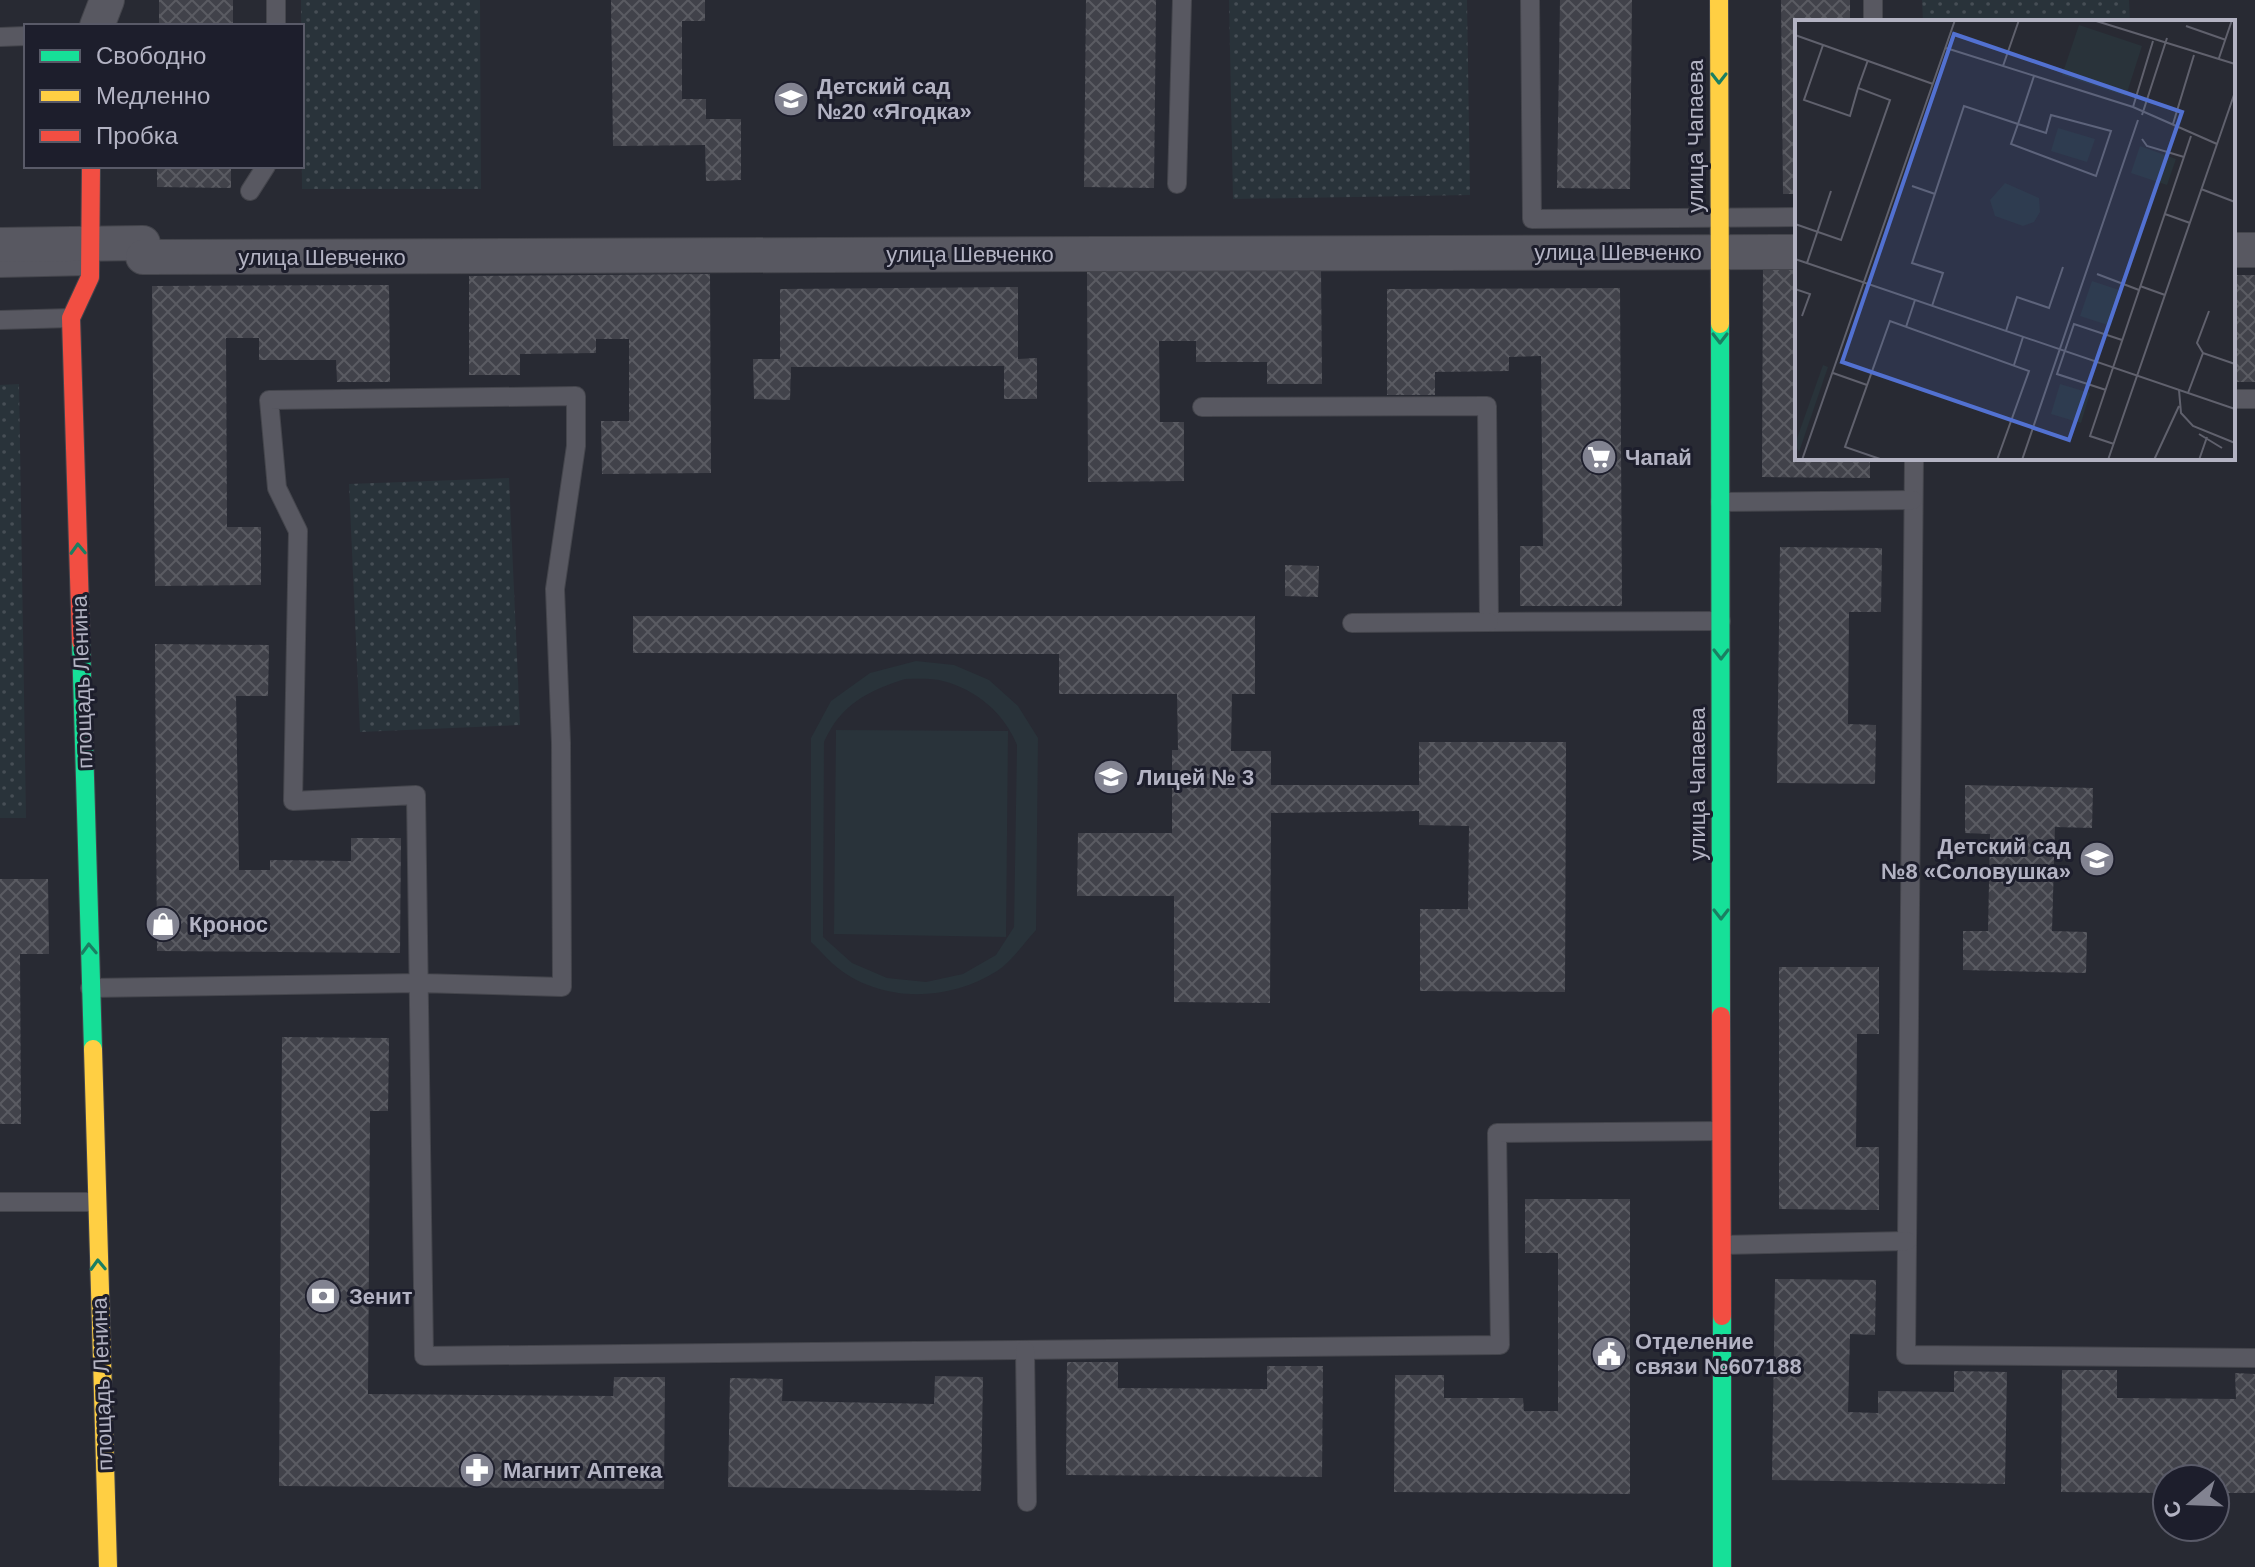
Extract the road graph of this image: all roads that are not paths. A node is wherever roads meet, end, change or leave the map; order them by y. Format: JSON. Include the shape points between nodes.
{"nodes":[{"id":1,"x":107,"y":0,"type":"edge"},
{"id":2,"x":276,"y":0,"type":"edge"},
{"id":3,"x":1182,"y":0,"type":"edge"},
{"id":4,"x":1530,"y":0,"type":"edge"},
{"id":5,"x":1719,"y":0,"type":"edge"},
{"id":6,"x":98,"y":24,"type":"edge"},
{"id":7,"x":276,"y":24,"type":"edge"},
{"id":8,"x":24,"y":36,"type":"edge"},
{"id":9,"x":0,"y":37,"type":"edge"},
{"id":10,"x":91,"y":168,"type":"edge"},
{"id":11,"x":265,"y":168,"type":"edge"},
{"id":12,"x":1177,"y":184,"type":"dead end"},
{"id":13,"x":250,"y":191,"type":"dead end"},
{"id":14,"x":1720,"y":217,"type":"junction"},
{"id":15,"x":1795,"y":217,"type":"edge"},
{"id":16,"x":0,"y":245,"type":"edge"},
{"id":17,"x":1720,"y":252,"type":"junction"},
{"id":18,"x":1795,"y":252,"type":"edge"},
{"id":19,"x":90,"y":255,"type":"junction"},
{"id":20,"x":0,"y":268,"type":"edge"},
{"id":21,"x":71,"y":318,"type":"junction"},
{"id":22,"x":0,"y":320,"type":"edge"},
{"id":23,"x":1202,"y":407,"type":"dead end"},
{"id":24,"x":1914,"y":460,"type":"edge"},
{"id":25,"x":1913,"y":500,"type":"junction"},
{"id":26,"x":1720,"y":502,"type":"junction"},
{"id":27,"x":1721,"y":621,"type":"junction"},
{"id":28,"x":1489,"y":622,"type":"junction"},
{"id":29,"x":1352,"y":623,"type":"dead end"},
{"id":30,"x":419,"y":983,"type":"junction"},
{"id":31,"x":90,"y":988,"type":"junction"},
{"id":32,"x":1721,"y":1131,"type":"junction"},
{"id":33,"x":0,"y":1202,"type":"edge"},
{"id":34,"x":95,"y":1202,"type":"junction"},
{"id":35,"x":1907,"y":1241,"type":"junction"},
{"id":36,"x":1721,"y":1245,"type":"junction"},
{"id":37,"x":1025,"y":1350,"type":"junction"},
{"id":38,"x":2255,"y":1358,"type":"edge"},
{"id":39,"x":1027,"y":1502,"type":"dead end"},
{"id":40,"x":108,"y":1567,"type":"edge"},
{"id":41,"x":1722,"y":1567,"type":"edge"}],
"edges":[{"from":1,"to":6,"type":"street"},
{"from":2,"to":7,"type":"lane"},
{"from":3,"to":12,"type":"lane"},
{"from":4,"to":14,"type":"lane","via":[[1532,219]]},
{"from":5,"to":14,"type":"street","name":"улица Чапаева","one_way":true},
{"from":8,"to":9,"type":"lane"},
{"from":10,"to":19,"type":"street","name":"площадь Ленина"},
{"from":11,"to":13,"type":"lane"},
{"from":14,"to":15,"type":"lane"},
{"from":14,"to":17,"type":"street","name":"улица Чапаева"},
{"from":16,"to":19,"type":"street","name":"улица Шевченко"},
{"from":17,"to":18,"type":"street","name":"улица Шевченко"},
{"from":17,"to":19,"type":"street","name":"улица Шевченко","via":[[143,250]]},
{"from":17,"to":26,"type":"street","name":"улица Чапаева","one_way":true},
{"from":19,"to":20,"type":"lane"},
{"from":19,"to":21,"type":"street","name":"площадь Ленина","via":[[90,277]]},
{"from":21,"to":22,"type":"lane"},
{"from":31,"to":21,"type":"street","name":"площадь Ленина","one_way":true},
{"from":23,"to":28,"type":"lane","via":[[1487,406]]},
{"from":24,"to":25,"type":"lane"},
{"from":25,"to":26,"type":"lane"},
{"from":25,"to":35,"type":"lane"},
{"from":26,"to":27,"type":"street","name":"улица Чапаева"},
{"from":27,"to":28,"type":"lane"},
{"from":27,"to":32,"type":"street","name":"улица Чапаева","one_way":true},
{"from":28,"to":29,"type":"lane"},
{"from":30,"to":30,"type":"lane","via":[[562,987],[555,589],[576,446],[576,396],[269,400],[277,488],[298,531],[293,801],[416,795]]},
{"from":30,"to":31,"type":"lane"},
{"from":30,"to":37,"type":"lane","via":[[424,1356]]},
{"from":31,"to":34,"type":"street","name":"площадь Ленина"},
{"from":32,"to":36,"type":"street","name":"улица Чапаева"},
{"from":32,"to":37,"type":"lane","via":[[1497,1133],[1500,1345]]},
{"from":33,"to":34,"type":"lane"},
{"from":40,"to":34,"type":"street","name":"площадь Ленина","one_way":true},
{"from":35,"to":36,"type":"lane"},
{"from":35,"to":38,"type":"lane","via":[[1906,1355]]},
{"from":36,"to":41,"type":"street","name":"улица Чапаева"},
{"from":37,"to":39,"type":"lane"}]}
